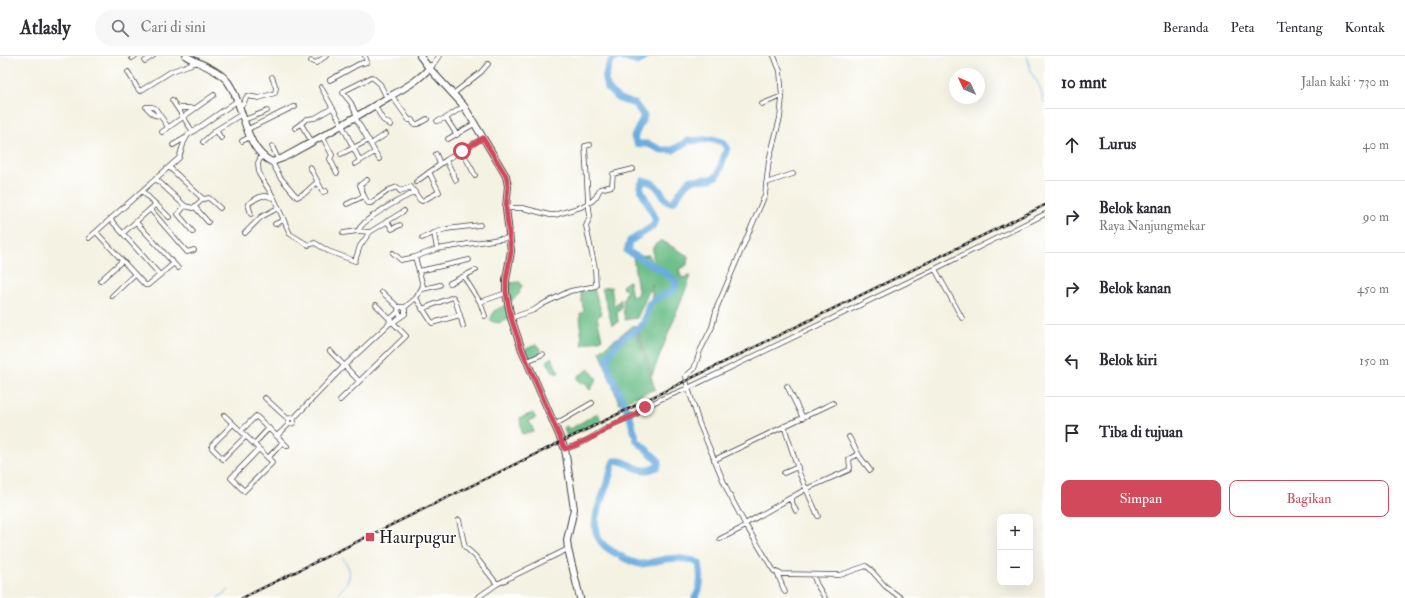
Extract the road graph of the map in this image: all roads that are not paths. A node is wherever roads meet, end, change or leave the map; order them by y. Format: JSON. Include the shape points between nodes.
{"nodes":[{"id":1,"x":153,"y":56,"type":"edge"},
{"id":2,"x":186,"y":56,"type":"edge"},
{"id":3,"x":326,"y":56,"type":"edge"},
{"id":4,"x":420,"y":56,"type":"edge"},
{"id":5,"x":439,"y":56,"type":"edge"},
{"id":6,"x":774,"y":56,"type":"edge"},
{"id":7,"x":367,"y":57,"type":"edge"},
{"id":8,"x":145,"y":61,"type":"dead end"},
{"id":9,"x":311,"y":61,"type":"dead end"},
{"id":10,"x":197,"y":62,"type":"junction"},
{"id":11,"x":488,"y":64,"type":"dead end"},
{"id":12,"x":431,"y":67,"type":"junction"},
{"id":13,"x":128,"y":72,"type":"dead end"},
{"id":14,"x":272,"y":77,"type":"dead end"},
{"id":15,"x":330,"y":80,"type":"dead end"},
{"id":16,"x":321,"y":87,"type":"dead end"},
{"id":17,"x":214,"y":94,"type":"dead end"},
{"id":18,"x":453,"y":94,"type":"junction"},
{"id":19,"x":782,"y":96,"type":"junction"},
{"id":20,"x":390,"y":97,"type":"junction"},
{"id":21,"x":172,"y":100,"type":"dead end"},
{"id":22,"x":238,"y":103,"type":"junction"},
{"id":23,"x":762,"y":104,"type":"dead end"},
{"id":24,"x":375,"y":106,"type":"junction"},
{"id":25,"x":464,"y":106,"type":"junction"},
{"id":26,"x":295,"y":107,"type":"dead end"},
{"id":27,"x":178,"y":108,"type":"junction"},
{"id":28,"x":332,"y":108,"type":"junction"},
{"id":29,"x":193,"y":110,"type":"junction"},
{"id":30,"x":267,"y":111,"type":"dead end"},
{"id":31,"x":160,"y":116,"type":"dead end"},
{"id":32,"x":356,"y":116,"type":"junction"},
{"id":33,"x":183,"y":117,"type":"junction"},
{"id":34,"x":243,"y":117,"type":"junction"},
{"id":35,"x":446,"y":118,"type":"junction"},
{"id":36,"x":427,"y":119,"type":"dead end"},
{"id":37,"x":437,"y":121,"type":"dead end"},
{"id":38,"x":301,"y":124,"type":"junction"},
{"id":39,"x":474,"y":124,"type":"junction"},
{"id":40,"x":342,"y":125,"type":"junction"},
{"id":41,"x":391,"y":125,"type":"dead end"},
{"id":42,"x":168,"y":127,"type":"junction"},
{"id":43,"x":295,"y":128,"type":"dead end"},
{"id":44,"x":248,"y":129,"type":"junction"},
{"id":45,"x":216,"y":130,"type":"junction"},
{"id":46,"x":162,"y":132,"type":"dead end"},
{"id":47,"x":193,"y":132,"type":"junction"},
{"id":48,"x":386,"y":134,"type":"dead end"},
{"id":49,"x":457,"y":135,"type":"junction"},
{"id":50,"x":250,"y":136,"type":"junction"},
{"id":51,"x":322,"y":136,"type":"junction"},
{"id":52,"x":186,"y":138,"type":"junction"},
{"id":53,"x":221,"y":138,"type":"dead end"},
{"id":54,"x":483,"y":138,"type":"junction"},
{"id":55,"x":448,"y":139,"type":"dead end"},
{"id":56,"x":242,"y":140,"type":"dead end"},
{"id":57,"x":203,"y":142,"type":"dead end"},
{"id":58,"x":312,"y":142,"type":"junction"},
{"id":59,"x":370,"y":142,"type":"junction"},
{"id":60,"x":173,"y":145,"type":"dead end"},
{"id":61,"x":590,"y":145,"type":"dead end"},
{"id":62,"x":272,"y":146,"type":"dead end"},
{"id":63,"x":354,"y":148,"type":"junction"},
{"id":64,"x":462,"y":151,"type":"junction"},
{"id":65,"x":375,"y":152,"type":"junction"},
{"id":66,"x":341,"y":154,"type":"dead end"},
{"id":67,"x":436,"y":154,"type":"dead end"},
{"id":68,"x":262,"y":155,"type":"junction"},
{"id":69,"x":379,"y":159,"type":"dead end"},
{"id":70,"x":275,"y":160,"type":"junction"},
{"id":71,"x":446,"y":160,"type":"junction"},
{"id":72,"x":360,"y":161,"type":"junction"},
{"id":73,"x":355,"y":164,"type":"dead end"},
{"id":74,"x":440,"y":164,"type":"junction"},
{"id":75,"x":169,"y":167,"type":"junction"},
{"id":76,"x":310,"y":167,"type":"dead end"},
{"id":77,"x":633,"y":169,"type":"dead end"},
{"id":78,"x":429,"y":172,"type":"junction"},
{"id":79,"x":337,"y":173,"type":"dead end"},
{"id":80,"x":793,"y":174,"type":"dead end"},
{"id":81,"x":475,"y":175,"type":"dead end"},
{"id":82,"x":156,"y":179,"type":"junction"},
{"id":83,"x":261,"y":179,"type":"junction"},
{"id":84,"x":367,"y":180,"type":"dead end"},
{"id":85,"x":456,"y":180,"type":"dead end"},
{"id":86,"x":257,"y":182,"type":"dead end"},
{"id":87,"x":318,"y":182,"type":"junction"},
{"id":88,"x":416,"y":182,"type":"dead end"},
{"id":89,"x":766,"y":183,"type":"junction"},
{"id":90,"x":406,"y":189,"type":"junction"},
{"id":91,"x":142,"y":191,"type":"junction"},
{"id":92,"x":326,"y":191,"type":"dead end"},
{"id":93,"x":415,"y":192,"type":"junction"},
{"id":94,"x":409,"y":195,"type":"junction"},
{"id":95,"x":364,"y":196,"type":"junction"},
{"id":96,"x":274,"y":198,"type":"junction"},
{"id":97,"x":203,"y":199,"type":"junction"},
{"id":98,"x":588,"y":203,"type":"junction"},
{"id":99,"x":156,"y":204,"type":"junction"},
{"id":100,"x":347,"y":204,"type":"dead end"},
{"id":101,"x":185,"y":206,"type":"junction"},
{"id":102,"x":195,"y":207,"type":"junction"},
{"id":103,"x":220,"y":208,"type":"dead end"},
{"id":104,"x":278,"y":208,"type":"junction"},
{"id":105,"x":506,"y":208,"type":"junction"},
{"id":106,"x":150,"y":209,"type":"junction"},
{"id":107,"x":404,"y":211,"type":"dead end"},
{"id":108,"x":251,"y":214,"type":"dead end"},
{"id":109,"x":1045,"y":214,"type":"edge"},
{"id":110,"x":169,"y":217,"type":"dead end"},
{"id":111,"x":110,"y":219,"type":"junction"},
{"id":112,"x":284,"y":220,"type":"junction"},
{"id":113,"x":387,"y":221,"type":"junction"},
{"id":114,"x":136,"y":222,"type":"junction"},
{"id":115,"x":208,"y":222,"type":"dead end"},
{"id":116,"x":275,"y":224,"type":"dead end"},
{"id":117,"x":400,"y":225,"type":"dead end"},
{"id":118,"x":480,"y":225,"type":"dead end"},
{"id":119,"x":358,"y":231,"type":"junction"},
{"id":120,"x":96,"y":232,"type":"junction"},
{"id":121,"x":193,"y":232,"type":"dead end"},
{"id":122,"x":370,"y":232,"type":"junction"},
{"id":123,"x":123,"y":233,"type":"junction"},
{"id":124,"x":245,"y":233,"type":"dead end"},
{"id":125,"x":343,"y":233,"type":"dead end"},
{"id":126,"x":434,"y":233,"type":"junction"},
{"id":127,"x":89,"y":238,"type":"dead end"},
{"id":128,"x":422,"y":238,"type":"dead end"},
{"id":129,"x":510,"y":238,"type":"junction"},
{"id":130,"x":437,"y":249,"type":"junction"},
{"id":131,"x":194,"y":250,"type":"dead end"},
{"id":132,"x":393,"y":253,"type":"dead end"},
{"id":133,"x":415,"y":257,"type":"junction"},
{"id":134,"x":469,"y":260,"type":"dead end"},
{"id":135,"x":122,"y":261,"type":"junction"},
{"id":136,"x":173,"y":264,"type":"junction"},
{"id":137,"x":178,"y":268,"type":"dead end"},
{"id":138,"x":935,"y":269,"type":"junction"},
{"id":139,"x":476,"y":270,"type":"dead end"},
{"id":140,"x":419,"y":271,"type":"junction"},
{"id":141,"x":134,"y":275,"type":"junction"},
{"id":142,"x":160,"y":275,"type":"junction"},
{"id":143,"x":464,"y":276,"type":"junction"},
{"id":144,"x":100,"y":281,"type":"dead end"},
{"id":145,"x":450,"y":283,"type":"dead end"},
{"id":146,"x":440,"y":285,"type":"dead end"},
{"id":147,"x":423,"y":289,"type":"junction"},
{"id":148,"x":382,"y":292,"type":"dead end"},
{"id":149,"x":506,"y":293,"type":"junction"},
{"id":150,"x":112,"y":296,"type":"dead end"},
{"id":151,"x":416,"y":298,"type":"junction"},
{"id":152,"x":480,"y":302,"type":"junction"},
{"id":153,"x":376,"y":305,"type":"dead end"},
{"id":154,"x":404,"y":308,"type":"junction"},
{"id":155,"x":422,"y":309,"type":"junction"},
{"id":156,"x":399,"y":312,"type":"junction"},
{"id":157,"x":460,"y":315,"type":"junction"},
{"id":158,"x":485,"y":316,"type":"dead end"},
{"id":159,"x":511,"y":318,"type":"junction"},
{"id":160,"x":962,"y":318,"type":"dead end"},
{"id":161,"x":391,"y":322,"type":"junction"},
{"id":162,"x":463,"y":326,"type":"dead end"},
{"id":163,"x":330,"y":351,"type":"dead end"},
{"id":164,"x":543,"y":354,"type":"dead end"},
{"id":165,"x":527,"y":361,"type":"junction"},
{"id":166,"x":344,"y":366,"type":"junction"},
{"id":167,"x":359,"y":382,"type":"junction"},
{"id":168,"x":787,"y":386,"type":"dead end"},
{"id":169,"x":688,"y":388,"type":"junction"},
{"id":170,"x":265,"y":398,"type":"dead end"},
{"id":171,"x":340,"y":400,"type":"dead end"},
{"id":172,"x":592,"y":403,"type":"dead end"},
{"id":173,"x":833,"y":403,"type":"dead end"},
{"id":174,"x":224,"y":415,"type":"dead end"},
{"id":175,"x":803,"y":418,"type":"junction"},
{"id":176,"x":290,"y":421,"type":"junction"},
{"id":177,"x":233,"y":424,"type":"junction"},
{"id":178,"x":554,"y":425,"type":"junction"},
{"id":179,"x":784,"y":426,"type":"junction"},
{"id":180,"x":269,"y":428,"type":"junction"},
{"id":181,"x":241,"y":431,"type":"junction"},
{"id":182,"x":246,"y":436,"type":"junction"},
{"id":183,"x":277,"y":436,"type":"junction"},
{"id":184,"x":849,"y":437,"type":"dead end"},
{"id":185,"x":283,"y":442,"type":"junction"},
{"id":186,"x":254,"y":444,"type":"junction"},
{"id":187,"x":287,"y":446,"type":"dead end"},
{"id":188,"x":259,"y":449,"type":"junction"},
{"id":189,"x":565,"y":449,"type":"junction"},
{"id":190,"x":858,"y":454,"type":"junction"},
{"id":191,"x":268,"y":458,"type":"junction"},
{"id":192,"x":714,"y":460,"type":"junction"},
{"id":193,"x":798,"y":467,"type":"junction"},
{"id":194,"x":870,"y":470,"type":"dead end"},
{"id":195,"x":784,"y":473,"type":"dead end"},
{"id":196,"x":806,"y":489,"type":"junction"},
{"id":197,"x":790,"y":498,"type":"junction"},
{"id":198,"x":796,"y":511,"type":"dead end"},
{"id":199,"x":818,"y":516,"type":"dead end"},
{"id":200,"x":459,"y":520,"type":"dead end"},
{"id":201,"x":745,"y":525,"type":"junction"},
{"id":202,"x":720,"y":539,"type":"dead end"},
{"id":203,"x":568,"y":548,"type":"junction"},
{"id":204,"x":778,"y":573,"type":"junction"},
{"id":205,"x":813,"y":575,"type":"junction"},
{"id":206,"x":497,"y":584,"type":"junction"},
{"id":207,"x":785,"y":592,"type":"dead end"},
{"id":208,"x":477,"y":598,"type":"edge"},
{"id":209,"x":580,"y":598,"type":"edge"},
{"id":210,"x":825,"y":598,"type":"edge"},
{"id":211,"x":901,"y":598,"type":"edge"}],
"edges":[{"from":1,"to":8,"type":"street"},
{"from":2,"to":10,"type":"main road"},
{"from":3,"to":9,"type":"street","via":[[314,64]]},
{"from":4,"to":12,"type":"main road"},
{"from":5,"to":12,"type":"street"},
{"from":6,"to":19,"type":"street","via":[[780,71]]},
{"from":7,"to":15,"type":"street","via":[[368,62],[359,64]]},
{"from":10,"to":13,"type":"street","via":[[172,72],[140,91]]},
{"from":10,"to":22,"type":"main road","via":[[224,78],[232,88]]},
{"from":11,"to":18,"type":"street"},
{"from":12,"to":18,"type":"main road"},
{"from":12,"to":20,"type":"main road","via":[[419,79]]},
{"from":14,"to":22,"type":"street","via":[[275,93],[259,98],[247,96],[243,104]]},
{"from":16,"to":28,"type":"street"},
{"from":17,"to":29,"type":"street"},
{"from":18,"to":25,"type":"main road"},
{"from":19,"to":23,"type":"street"},
{"from":19,"to":89,"type":"street","via":[[780,118],[771,148]]},
{"from":20,"to":24,"type":"main road"},
{"from":20,"to":32,"type":"street","via":[[372,77],[344,91]]},
{"from":20,"to":36,"type":"street","via":[[414,124]]},
{"from":21,"to":27,"type":"street"},
{"from":22,"to":34,"type":"main road"},
{"from":22,"to":47,"type":"street"},
{"from":24,"to":32,"type":"main road"},
{"from":24,"to":41,"type":"street","via":[[383,120]]},
{"from":25,"to":35,"type":"street"},
{"from":25,"to":39,"type":"main road"},
{"from":26,"to":44,"type":"street"},
{"from":27,"to":29,"type":"street"},
{"from":27,"to":33,"type":"street"},
{"from":28,"to":38,"type":"street"},
{"from":28,"to":40,"type":"street"},
{"from":29,"to":33,"type":"street"},
{"from":30,"to":34,"type":"street"},
{"from":31,"to":42,"type":"street"},
{"from":32,"to":40,"type":"main road"},
{"from":32,"to":59,"type":"street"},
{"from":33,"to":42,"type":"street"},
{"from":33,"to":47,"type":"street"},
{"from":34,"to":44,"type":"main road"},
{"from":34,"to":45,"type":"street"},
{"from":35,"to":37,"type":"street"},
{"from":35,"to":49,"type":"street"},
{"from":38,"to":43,"type":"street"},
{"from":38,"to":58,"type":"street"},
{"from":39,"to":49,"type":"street"},
{"from":39,"to":54,"type":"main road"},
{"from":40,"to":51,"type":"main road"},
{"from":40,"to":63,"type":"street"},
{"from":42,"to":46,"type":"street"},
{"from":44,"to":50,"type":"main road"},
{"from":45,"to":53,"type":"street"},
{"from":45,"to":57,"type":"street"},
{"from":47,"to":52,"type":"street"},
{"from":48,"to":59,"type":"street"},
{"from":49,"to":55,"type":"street"},
{"from":50,"to":56,"type":"street"},
{"from":50,"to":68,"type":"main road"},
{"from":51,"to":58,"type":"main road"},
{"from":51,"to":79,"type":"street","via":[[332,155],[330,159]]},
{"from":52,"to":60,"type":"street"},
{"from":52,"to":75,"type":"street","via":[[180,156]]},
{"from":54,"to":64,"type":"street"},
{"from":54,"to":105,"type":"main road","via":[[506,176]]},
{"from":58,"to":70,"type":"main road"},
{"from":59,"to":63,"type":"street"},
{"from":59,"to":65,"type":"street"},
{"from":61,"to":98,"type":"street","via":[[585,146]]},
{"from":62,"to":70,"type":"street"},
{"from":63,"to":66,"type":"street"},
{"from":63,"to":72,"type":"street"},
{"from":64,"to":71,"type":"street"},
{"from":64,"to":81,"type":"street"},
{"from":65,"to":69,"type":"street"},
{"from":65,"to":72,"type":"street"},
{"from":67,"to":74,"type":"street"},
{"from":68,"to":70,"type":"main road"},
{"from":68,"to":83,"type":"street","via":[[257,167]]},
{"from":70,"to":87,"type":"street","via":[[280,177],[297,197]]},
{"from":71,"to":74,"type":"street"},
{"from":71,"to":85,"type":"street"},
{"from":72,"to":73,"type":"street"},
{"from":74,"to":78,"type":"street"},
{"from":75,"to":82,"type":"street"},
{"from":75,"to":97,"type":"street"},
{"from":76,"to":87,"type":"street"},
{"from":77,"to":98,"type":"street","via":[[613,174],[612,186],[600,189]]},
{"from":78,"to":88,"type":"street"},
{"from":78,"to":93,"type":"street","via":[[439,192],[421,201]]},
{"from":80,"to":89,"type":"street"},
{"from":82,"to":91,"type":"street"},
{"from":82,"to":101,"type":"street"},
{"from":83,"to":86,"type":"street"},
{"from":83,"to":96,"type":"street"},
{"from":84,"to":95,"type":"street","via":[[360,185]]},
{"from":87,"to":92,"type":"street","via":[[323,192]]},
{"from":89,"to":169,"type":"street","via":[[764,199],[717,307],[712,327],[694,369],[686,376]]},
{"from":90,"to":93,"type":"street","via":[[412,187]]},
{"from":90,"to":94,"type":"street"},
{"from":90,"to":95,"type":"street","via":[[400,191],[396,187],[370,204]]},
{"from":91,"to":99,"type":"street"},
{"from":91,"to":111,"type":"street"},
{"from":93,"to":94,"type":"street"},
{"from":94,"to":119,"type":"street","via":[[387,207]]},
{"from":95,"to":100,"type":"street"},
{"from":96,"to":104,"type":"street"},
{"from":96,"to":108,"type":"street","via":[[264,195],[248,204]]},
{"from":97,"to":102,"type":"street"},
{"from":97,"to":103,"type":"street","via":[[209,198]]},
{"from":98,"to":105,"type":"street","via":[[552,215],[523,208]]},
{"from":98,"to":159,"type":"street","via":[[590,216],[586,226],[596,286],[570,291],[534,310]]},
{"from":99,"to":106,"type":"street"},
{"from":99,"to":110,"type":"street"},
{"from":101,"to":102,"type":"street"},
{"from":101,"to":121,"type":"street","via":[[178,214]]},
{"from":102,"to":115,"type":"street"},
{"from":104,"to":112,"type":"street"},
{"from":104,"to":124,"type":"street","via":[[261,217]]},
{"from":105,"to":129,"type":"main road"},
{"from":106,"to":114,"type":"street"},
{"from":106,"to":131,"type":"street","via":[[187,252]]},
{"from":107,"to":113,"type":"street"},
{"from":109,"to":138,"type":"street"},
{"from":111,"to":120,"type":"street"},
{"from":111,"to":123,"type":"street"},
{"from":112,"to":116,"type":"street"},
{"from":112,"to":122,"type":"street","via":[[292,236],[305,244],[315,243],[353,261],[356,260],[360,246]]},
{"from":113,"to":117,"type":"street","via":[[392,229]]},
{"from":113,"to":122,"type":"street"},
{"from":114,"to":123,"type":"street"},
{"from":114,"to":136,"type":"street"},
{"from":118,"to":126,"type":"street"},
{"from":119,"to":122,"type":"street"},
{"from":119,"to":125,"type":"street"},
{"from":120,"to":127,"type":"street"},
{"from":120,"to":135,"type":"street"},
{"from":123,"to":142,"type":"street"},
{"from":126,"to":128,"type":"street"},
{"from":126,"to":130,"type":"street"},
{"from":129,"to":130,"type":"street"},
{"from":129,"to":149,"type":"main road"},
{"from":130,"to":133,"type":"street"},
{"from":132,"to":133,"type":"street","via":[[401,260]]},
{"from":133,"to":140,"type":"street"},
{"from":134,"to":140,"type":"street"},
{"from":135,"to":141,"type":"street"},
{"from":135,"to":144,"type":"street"},
{"from":136,"to":137,"type":"street"},
{"from":136,"to":142,"type":"street"},
{"from":138,"to":160,"type":"street"},
{"from":138,"to":169,"type":"street"},
{"from":139,"to":143,"type":"street"},
{"from":140,"to":147,"type":"street"},
{"from":141,"to":142,"type":"street","via":[[146,286]]},
{"from":141,"to":150,"type":"street"},
{"from":143,"to":145,"type":"street"},
{"from":143,"to":152,"type":"street"},
{"from":146,"to":147,"type":"street"},
{"from":147,"to":151,"type":"street"},
{"from":148,"to":156,"type":"street"},
{"from":149,"to":152,"type":"street"},
{"from":149,"to":159,"type":"main road"},
{"from":151,"to":154,"type":"street"},
{"from":151,"to":155,"type":"street"},
{"from":152,"to":158,"type":"street"},
{"from":153,"to":161,"type":"street"},
{"from":154,"to":156,"type":"street","via":[[401,307]]},
{"from":154,"to":156,"type":"street","via":[[405,313]]},
{"from":155,"to":157,"type":"street","via":[[433,324]]},
{"from":155,"to":157,"type":"street","via":[[453,298]]},
{"from":156,"to":161,"type":"street"},
{"from":157,"to":162,"type":"street"},
{"from":159,"to":165,"type":"main road"},
{"from":161,"to":166,"type":"street"},
{"from":161,"to":167,"type":"street","via":[[405,337]]},
{"from":163,"to":166,"type":"street"},
{"from":164,"to":165,"type":"street"},
{"from":165,"to":178,"type":"main road"},
{"from":166,"to":167,"type":"street"},
{"from":166,"to":176,"type":"street"},
{"from":167,"to":171,"type":"street"},
{"from":168,"to":175,"type":"street"},
{"from":169,"to":189,"type":"street","via":[[661,399],[635,415]]},
{"from":169,"to":192,"type":"street"},
{"from":170,"to":176,"type":"street"},
{"from":172,"to":178,"type":"street"},
{"from":173,"to":175,"type":"street"},
{"from":174,"to":177,"type":"street"},
{"from":175,"to":179,"type":"street"},
{"from":176,"to":183,"type":"street"},
{"from":177,"to":181,"type":"street"},
{"from":177,"to":182,"type":"street","via":[[212,445],[223,459]]},
{"from":178,"to":189,"type":"main road"},
{"from":179,"to":192,"type":"street"},
{"from":179,"to":193,"type":"street"},
{"from":180,"to":181,"type":"street","via":[[256,416]]},
{"from":180,"to":183,"type":"street"},
{"from":180,"to":186,"type":"street"},
{"from":181,"to":182,"type":"street"},
{"from":182,"to":186,"type":"street"},
{"from":183,"to":185,"type":"street"},
{"from":184,"to":190,"type":"street"},
{"from":185,"to":187,"type":"street"},
{"from":185,"to":191,"type":"street"},
{"from":186,"to":188,"type":"street"},
{"from":188,"to":191,"type":"street"},
{"from":188,"to":191,"type":"street","via":[[231,478],[244,491],[272,463]]},
{"from":189,"to":203,"type":"main road","via":[[574,509],[566,540]]},
{"from":190,"to":194,"type":"street"},
{"from":190,"to":196,"type":"street","via":[[849,458],[849,470]]},
{"from":192,"to":201,"type":"street"},
{"from":193,"to":195,"type":"street"},
{"from":193,"to":196,"type":"street"},
{"from":196,"to":197,"type":"street"},
{"from":196,"to":199,"type":"street"},
{"from":197,"to":198,"type":"street"},
{"from":197,"to":201,"type":"street"},
{"from":200,"to":206,"type":"street","via":[[465,547]]},
{"from":201,"to":202,"type":"street"},
{"from":201,"to":204,"type":"street","via":[[772,569]]},
{"from":203,"to":206,"type":"street"},
{"from":203,"to":209,"type":"main road"},
{"from":204,"to":205,"type":"street"},
{"from":204,"to":207,"type":"street"},
{"from":205,"to":210,"type":"street"},
{"from":205,"to":211,"type":"street","via":[[843,574],[866,566]]},
{"from":206,"to":208,"type":"street"}]}
